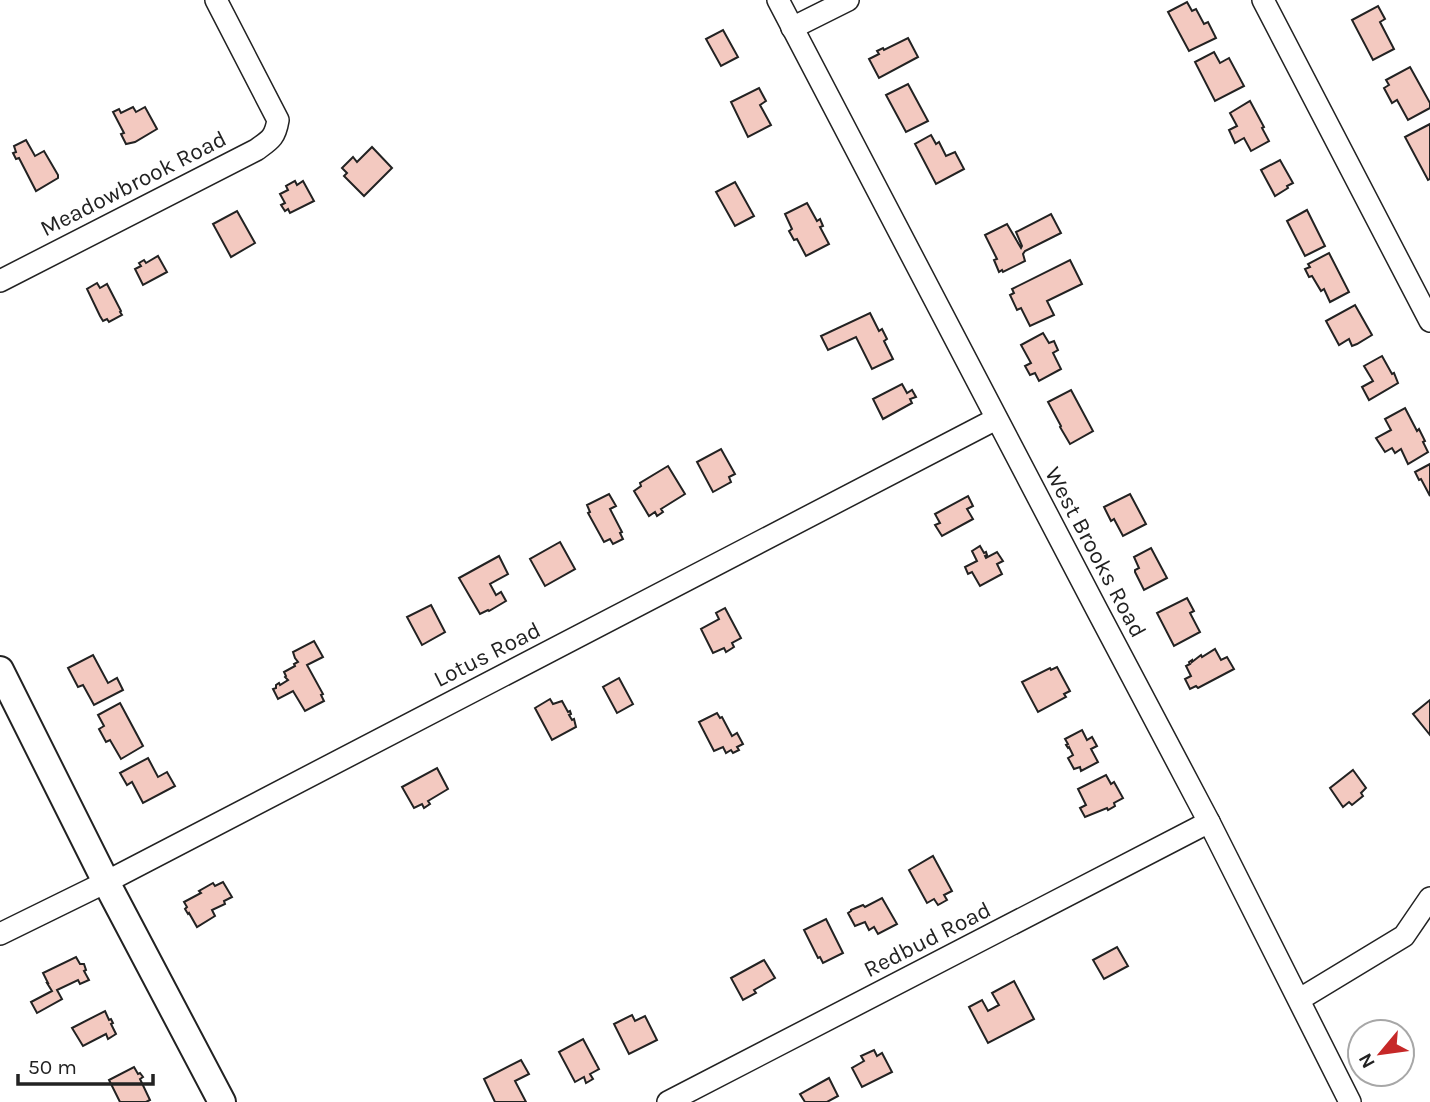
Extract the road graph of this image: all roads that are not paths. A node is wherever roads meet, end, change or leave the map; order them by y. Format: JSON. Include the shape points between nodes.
{"nodes":[{"id":1,"x":216,"y":0,"type":"edge"},
{"id":2,"x":778,"y":0,"type":"edge"},
{"id":3,"x":848,"y":0,"type":"edge"},
{"id":4,"x":1263,"y":0,"type":"edge"},
{"id":5,"x":792,"y":29,"type":"junction"},
{"id":6,"x":0,"y":281,"type":"edge"},
{"id":7,"x":1430,"y":321,"type":"edge"},
{"id":8,"x":996,"y":419,"type":"junction"},
{"id":9,"x":0,"y":670,"type":"edge"},
{"id":10,"x":1209,"y":822,"type":"junction"},
{"id":11,"x":106,"y":882,"type":"junction"},
{"id":12,"x":1430,"y":898,"type":"edge"},
{"id":13,"x":0,"y":934,"type":"edge"},
{"id":14,"x":1300,"y":999,"type":"junction"},
{"id":15,"x":222,"y":1102,"type":"edge"},
{"id":16,"x":668,"y":1102,"type":"edge"},
{"id":17,"x":1350,"y":1102,"type":"edge"}],
"edges":[{"from":1,"to":6,"type":"street","name":"Meadowbrook Road","via":[[278,120],[271,139]]},
{"from":2,"to":5,"type":"street","name":"West Brooks Road"},
{"from":3,"to":5,"type":"street"},
{"from":4,"to":7,"type":"street"},
{"from":5,"to":8,"type":"street","name":"West Brooks Road"},
{"from":8,"to":10,"type":"street","name":"West Brooks Road"},
{"from":8,"to":11,"type":"street","name":"Lotus Road"},
{"from":9,"to":11,"type":"main road"},
{"from":10,"to":14,"type":"street","name":"West Brooks Road"},
{"from":10,"to":16,"type":"street","name":"Redbud Road"},
{"from":11,"to":13,"type":"street","name":"Lotus Road"},
{"from":11,"to":15,"type":"main road"},
{"from":12,"to":14,"type":"street","via":[[1404,936]]},
{"from":14,"to":17,"type":"street","name":"West Brooks Road"}]}
